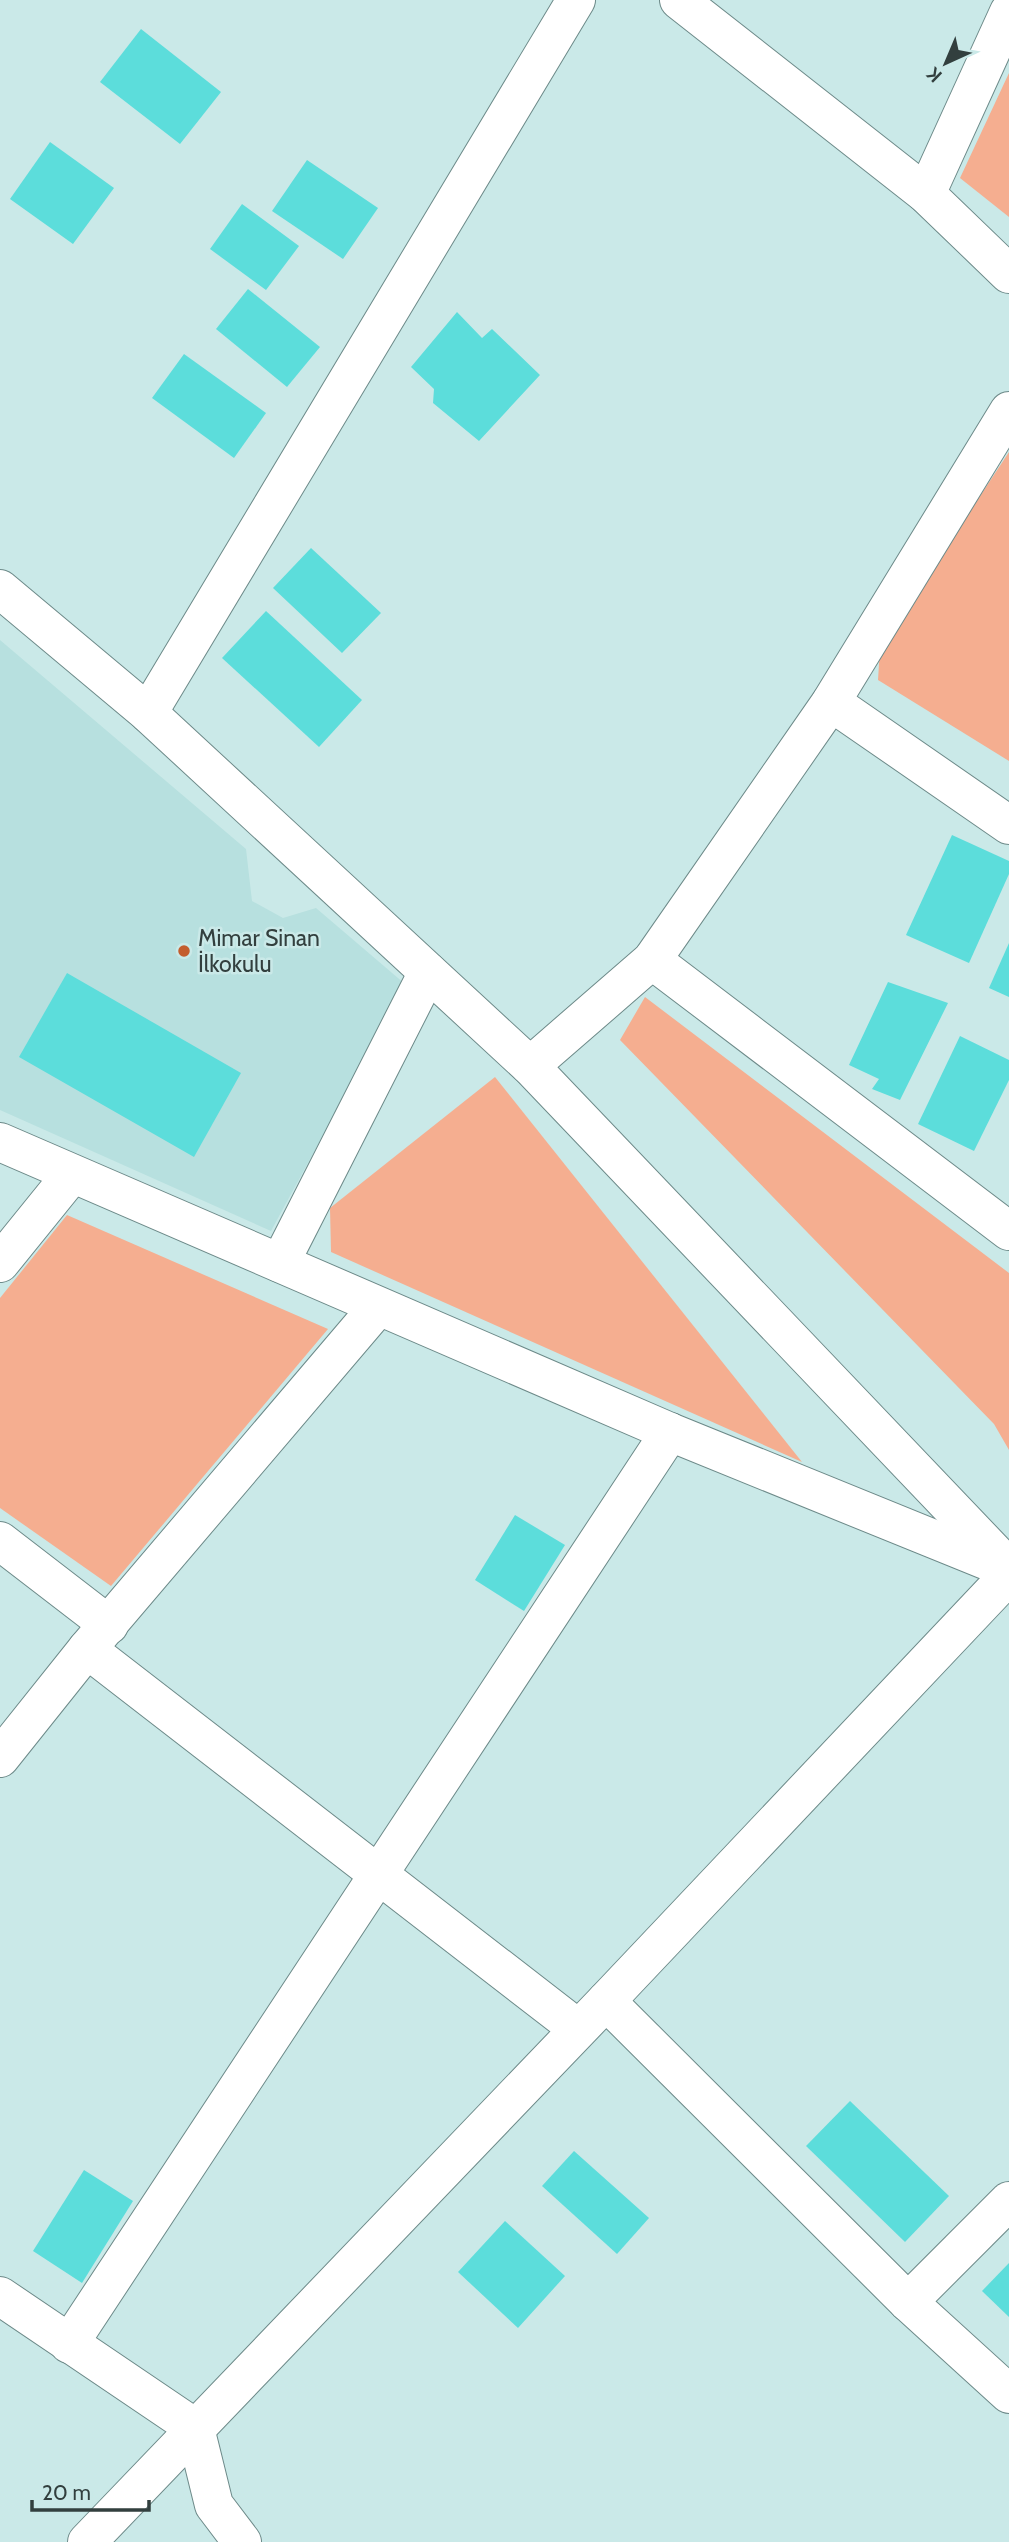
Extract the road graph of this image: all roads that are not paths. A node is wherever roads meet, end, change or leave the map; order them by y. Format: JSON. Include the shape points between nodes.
{"nodes":[{"id":1,"x":576,"y":0,"type":"edge"},
{"id":2,"x":679,"y":0,"type":"edge"},
{"id":3,"x":1009,"y":12,"type":"edge"},
{"id":4,"x":926,"y":194,"type":"junction"},
{"id":5,"x":1009,"y":274,"type":"edge"},
{"id":6,"x":1009,"y":411,"type":"edge"},
{"id":7,"x":0,"y":589,"type":"edge"},
{"id":8,"x":831,"y":702,"type":"junction"},
{"id":9,"x":148,"y":713,"type":"junction"},
{"id":10,"x":1009,"y":825,"type":"edge"},
{"id":11,"x":652,"y":960,"type":"junction"},
{"id":12,"x":428,"y":972,"type":"junction"},
{"id":13,"x":530,"y":1066,"type":"junction"},
{"id":14,"x":0,"y":1142,"type":"edge"},
{"id":15,"x":72,"y":1174,"type":"junction"},
{"id":16,"x":1009,"y":1231,"type":"edge"},
{"id":17,"x":0,"y":1263,"type":"edge"},
{"id":18,"x":280,"y":1263,"type":"junction"},
{"id":19,"x":378,"y":1307,"type":"junction"},
{"id":20,"x":670,"y":1432,"type":"junction"},
{"id":21,"x":0,"y":1541,"type":"edge"},
{"id":22,"x":1009,"y":1571,"type":"edge"},
{"id":23,"x":98,"y":1637,"type":"junction"},
{"id":24,"x":0,"y":1758,"type":"edge"},
{"id":25,"x":378,"y":1875,"type":"junction"},
{"id":26,"x":606,"y":2001,"type":"junction"},
{"id":27,"x":577,"y":2028,"type":"junction"},
{"id":28,"x":1009,"y":2202,"type":"edge"},
{"id":29,"x":0,"y":2296,"type":"edge"},
{"id":30,"x":908,"y":2302,"type":"junction"},
{"id":31,"x":69,"y":2344,"type":"junction"},
{"id":32,"x":1009,"y":2394,"type":"edge"},
{"id":33,"x":195,"y":2428,"type":"junction"},
{"id":34,"x":88,"y":2542,"type":"edge"},
{"id":35,"x":242,"y":2542,"type":"edge"}],
"edges":[{"from":1,"to":9,"type":"street"},
{"from":2,"to":4,"type":"street"},
{"from":3,"to":4,"type":"street"},
{"from":4,"to":5,"type":"street"},
{"from":6,"to":8,"type":"street"},
{"from":7,"to":9,"type":"street"},
{"from":8,"to":10,"type":"street"},
{"from":8,"to":11,"type":"street"},
{"from":9,"to":12,"type":"street"},
{"from":11,"to":13,"type":"street"},
{"from":11,"to":16,"type":"street"},
{"from":12,"to":13,"type":"street"},
{"from":12,"to":18,"type":"street"},
{"from":13,"to":22,"type":"street"},
{"from":14,"to":15,"type":"street"},
{"from":15,"to":17,"type":"street"},
{"from":15,"to":18,"type":"street"},
{"from":18,"to":19,"type":"street"},
{"from":19,"to":20,"type":"street"},
{"from":19,"to":23,"type":"street"},
{"from":20,"to":22,"type":"street"},
{"from":20,"to":25,"type":"street"},
{"from":21,"to":23,"type":"street"},
{"from":22,"to":26,"type":"street"},
{"from":23,"to":24,"type":"street"},
{"from":23,"to":25,"type":"street"},
{"from":25,"to":27,"type":"street"},
{"from":25,"to":31,"type":"street"},
{"from":26,"to":27,"type":"street"},
{"from":26,"to":30,"type":"street"},
{"from":27,"to":33,"type":"street"},
{"from":28,"to":30,"type":"street"},
{"from":29,"to":31,"type":"street"},
{"from":30,"to":32,"type":"street"},
{"from":31,"to":33,"type":"street"},
{"from":33,"to":34,"type":"street"},
{"from":33,"to":35,"type":"street","via":[[215,2505]]}]}
